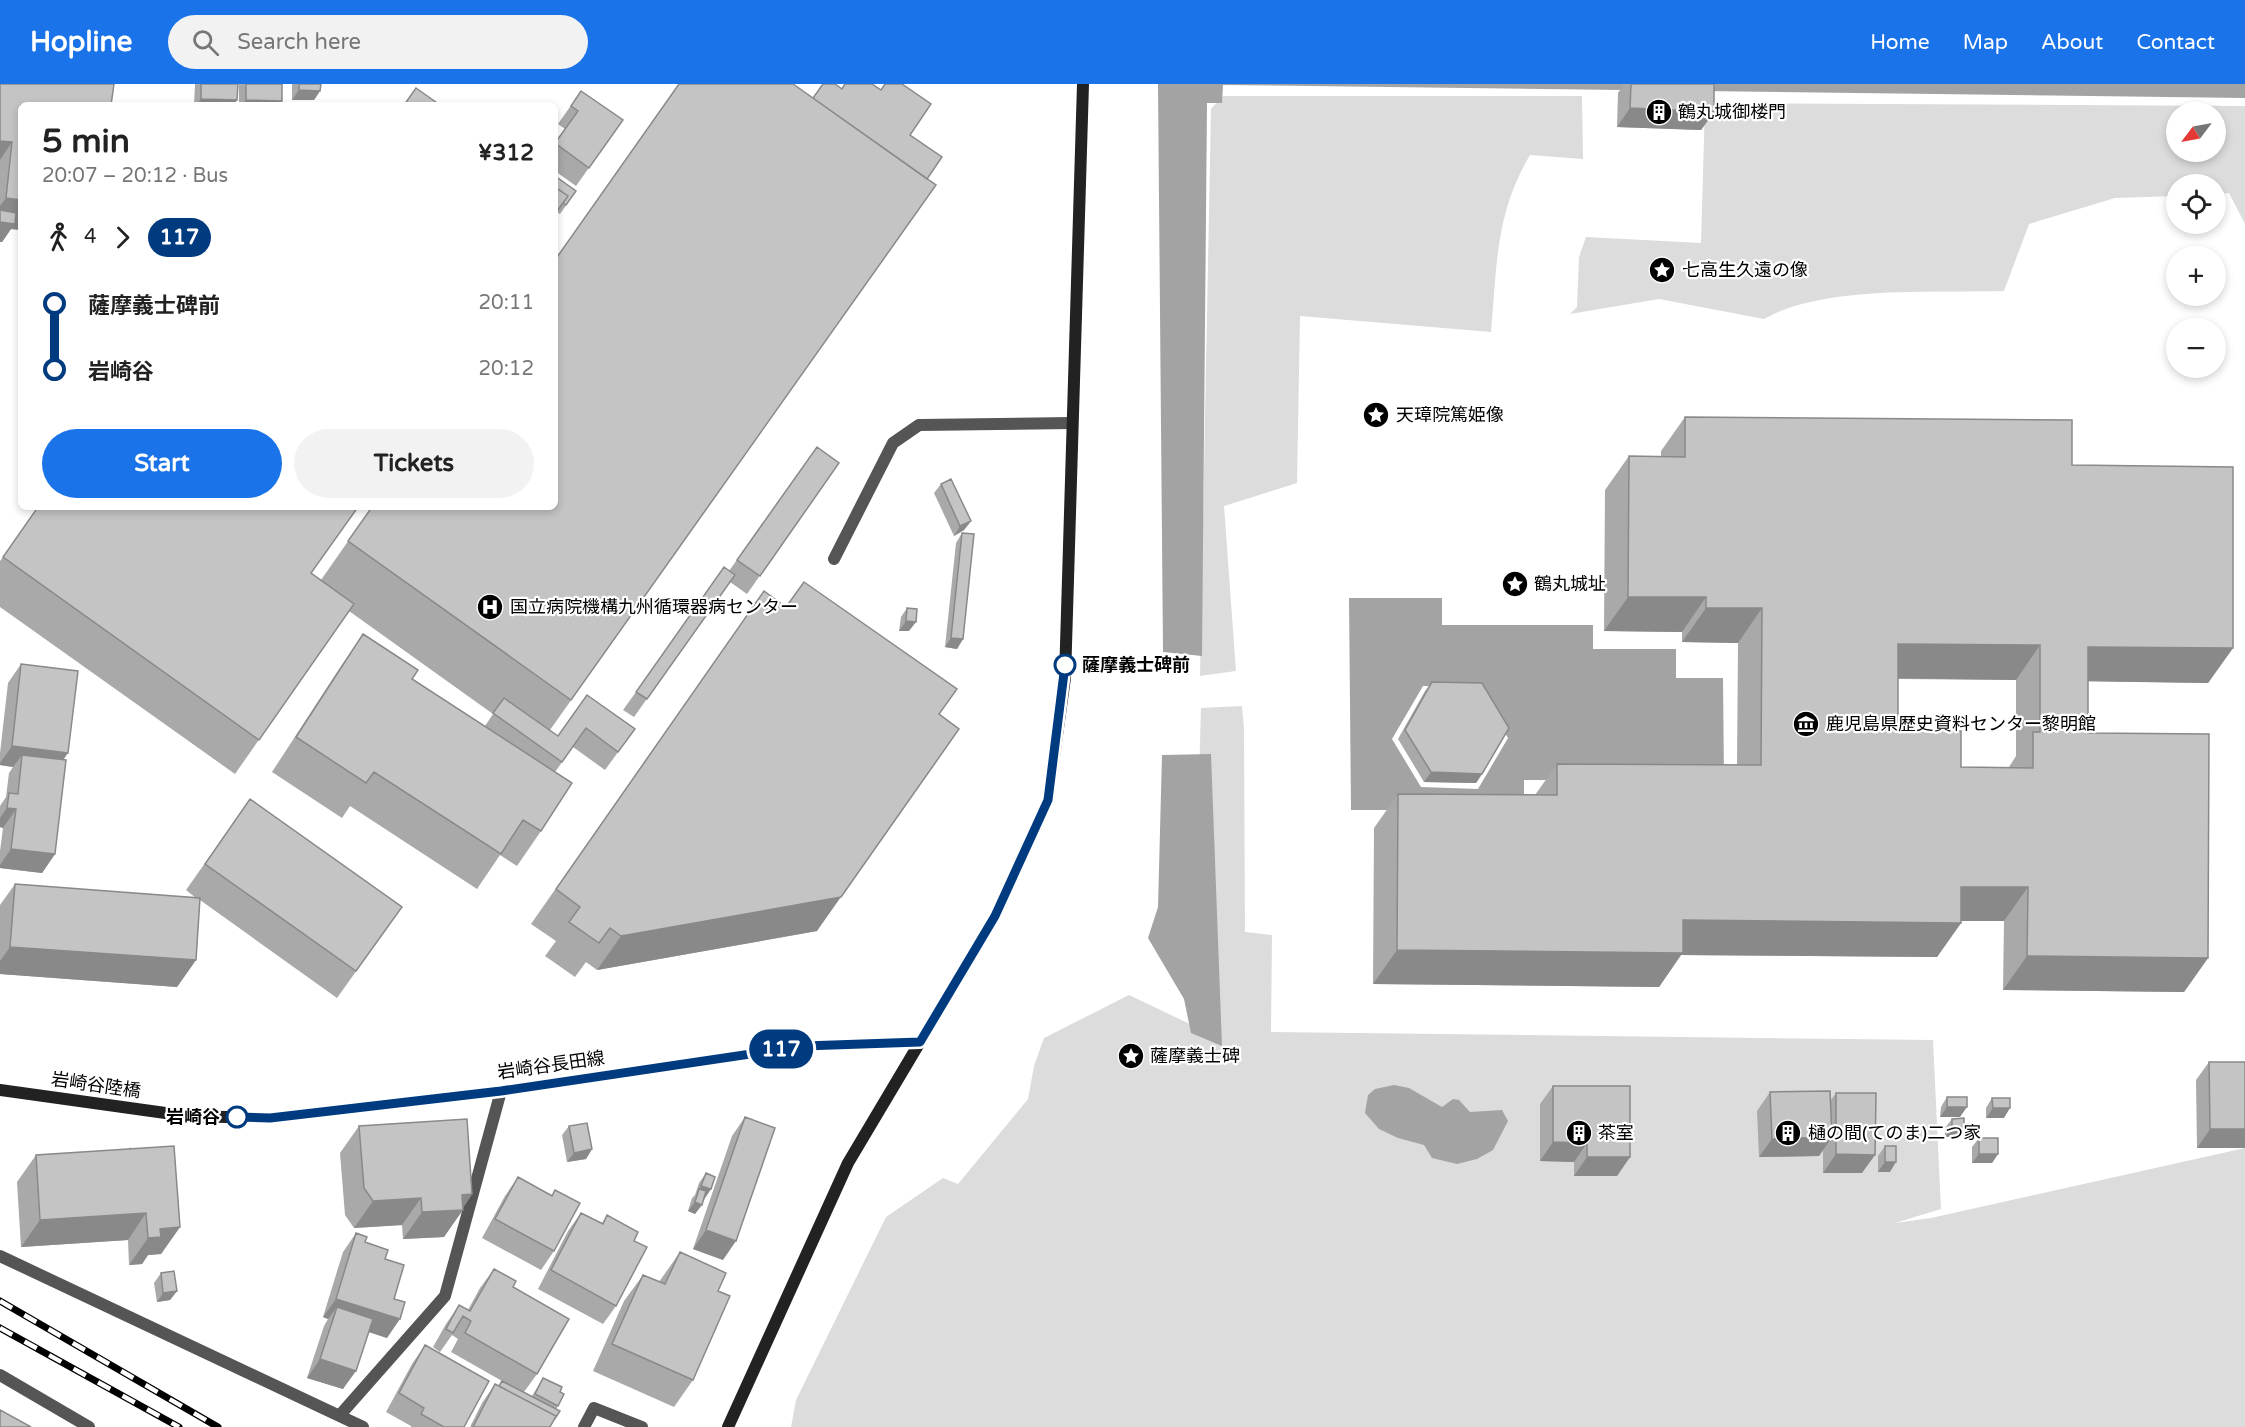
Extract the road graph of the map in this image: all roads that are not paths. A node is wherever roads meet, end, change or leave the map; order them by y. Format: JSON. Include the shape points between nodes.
{"nodes":[{"id":1,"x":1083,"y":84,"type":"edge"},
{"id":2,"x":1072,"y":423,"type":"junction"},
{"id":3,"x":834,"y":559,"type":"dead end"},
{"id":4,"x":920,"y":1042,"type":"junction"},
{"id":5,"x":0,"y":1090,"type":"edge"},
{"id":6,"x":501,"y":1091,"type":"junction"},
{"id":7,"x":187,"y":1116,"type":"joint"},
{"id":8,"x":0,"y":1256,"type":"edge"},
{"id":9,"x":0,"y":1375,"type":"edge"},
{"id":10,"x":340,"y":1415,"type":"junction"},
{"id":11,"x":730,"y":1424,"type":"edge"},
{"id":12,"x":89,"y":1427,"type":"edge"},
{"id":13,"x":363,"y":1427,"type":"edge"},
{"id":14,"x":584,"y":1427,"type":"edge"},
{"id":15,"x":642,"y":1427,"type":"edge"}],
"edges":[{"from":1,"to":2,"type":"street"},
{"from":2,"to":3,"type":"street","via":[[919,425],[893,443]]},
{"from":2,"to":4,"type":"street","via":[[1065,678],[1048,800],[995,916]]},
{"from":4,"to":6,"type":"street","name":"岩崎谷長田線","via":[[804,1046]]},
{"from":4,"to":11,"type":"street","via":[[848,1163]]},
{"from":5,"to":7,"type":"street","name":"岩崎谷陸橋"},
{"from":6,"to":7,"type":"street","name":"岩崎谷長田線","via":[[270,1118]]},
{"from":6,"to":10,"type":"street","via":[[445,1296]]},
{"from":8,"to":10,"type":"street"},
{"from":9,"to":12,"type":"street"},
{"from":10,"to":13,"type":"street"},
{"from":14,"to":15,"type":"street","via":[[594,1408]]}]}
